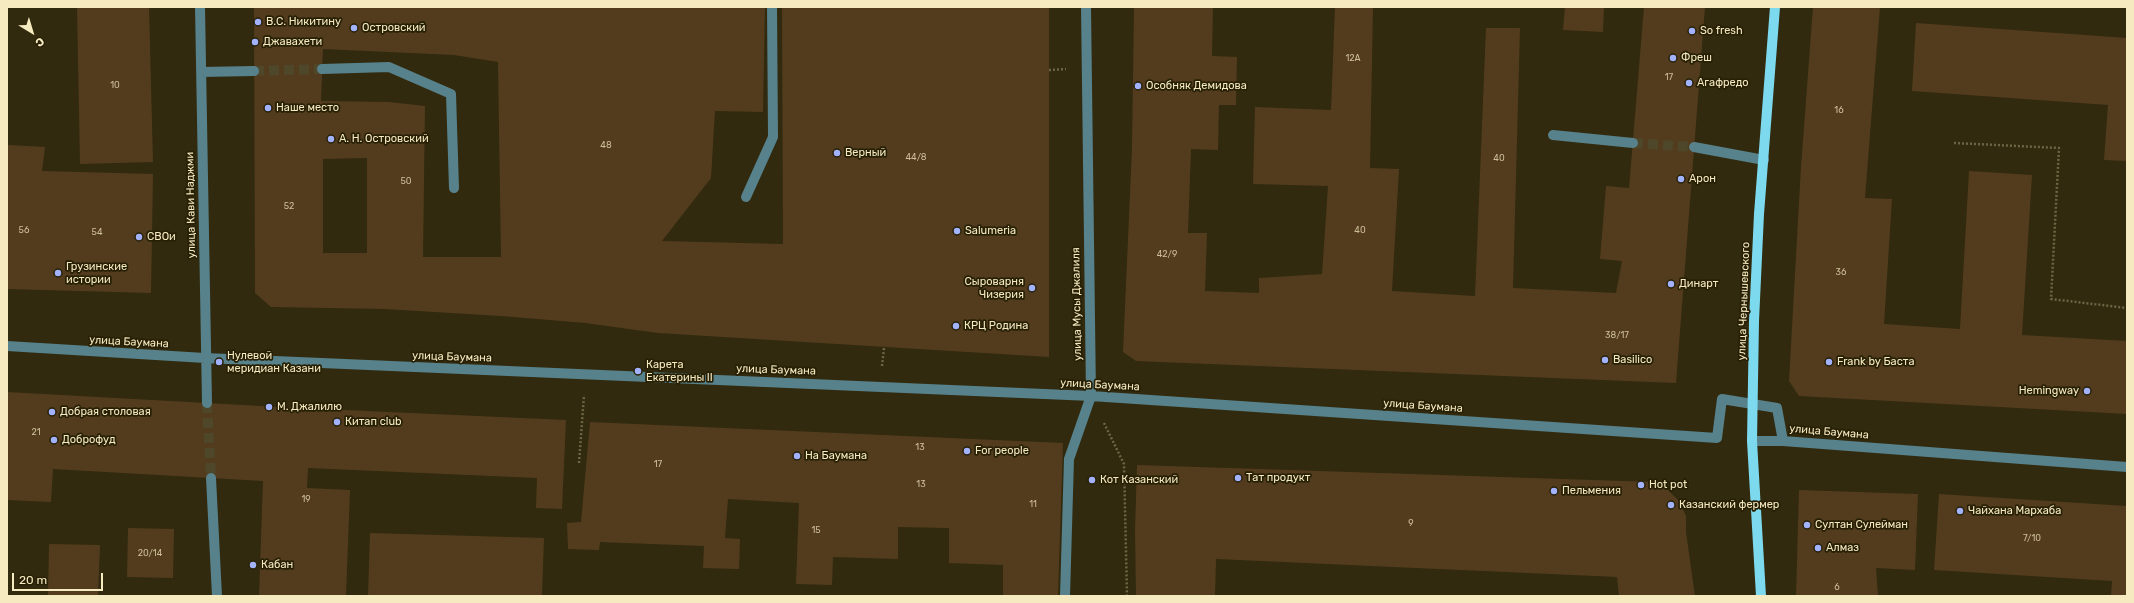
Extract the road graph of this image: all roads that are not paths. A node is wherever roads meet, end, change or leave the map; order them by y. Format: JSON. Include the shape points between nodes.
{"nodes":[{"id":1,"x":200,"y":7,"type":"edge"},
{"id":2,"x":772,"y":7,"type":"edge"},
{"id":3,"x":1086,"y":7,"type":"edge"},
{"id":4,"x":1774,"y":7,"type":"edge"},
{"id":5,"x":322,"y":69,"type":"tunnel mouth"},
{"id":6,"x":254,"y":71,"type":"tunnel mouth"},
{"id":7,"x":201,"y":72,"type":"junction"},
{"id":8,"x":1553,"y":135,"type":"dead end"},
{"id":9,"x":1633,"y":143,"type":"tunnel mouth"},
{"id":10,"x":1694,"y":147,"type":"tunnel mouth"},
{"id":11,"x":1764,"y":160,"type":"junction"},
{"id":12,"x":454,"y":188,"type":"dead end"},
{"id":13,"x":746,"y":197,"type":"dead end"},
{"id":14,"x":7,"y":346,"type":"edge"},
{"id":15,"x":205,"y":358,"type":"junction"},
{"id":16,"x":1091,"y":396,"type":"junction"},
{"id":17,"x":207,"y":403,"type":"tunnel mouth"},
{"id":18,"x":1753,"y":405,"type":"junction"},
{"id":19,"x":1752,"y":441,"type":"junction"},
{"id":20,"x":1783,"y":441,"type":"junction"},
{"id":21,"x":2127,"y":467,"type":"edge"},
{"id":22,"x":211,"y":478,"type":"tunnel mouth"},
{"id":23,"x":217,"y":596,"type":"edge"},
{"id":24,"x":1065,"y":596,"type":"edge"},
{"id":25,"x":1761,"y":596,"type":"edge"}],
"edges":[{"from":1,"to":7,"type":"street","name":"улица Кави Наджми"},
{"from":2,"to":13,"type":"street","via":[[773,137]]},
{"from":3,"to":16,"type":"street","name":"улица Мусы Джалиля"},
{"from":4,"to":11,"type":"main road","name":"улица Чернышевского"},
{"from":5,"to":12,"type":"street","via":[[389,67],[451,94]]},
{"from":6,"to":7,"type":"street"},
{"from":7,"to":15,"type":"street","name":"улица Кави Наджми"},
{"from":8,"to":9,"type":"street"},
{"from":10,"to":11,"type":"street"},
{"from":11,"to":18,"type":"main road","name":"улица Чернышевского","via":[[1754,313]]},
{"from":14,"to":15,"type":"street","name":"улица Баумана"},
{"from":15,"to":16,"type":"street","name":"улица Баумана"},
{"from":15,"to":17,"type":"street","name":"улица Кави Наджми"},
{"from":16,"to":18,"type":"street","name":"улица Баумана","via":[[1717,438],[1722,399]]},
{"from":16,"to":24,"type":"street","name":"улица Мусы Джалиля","via":[[1069,459]]},
{"from":18,"to":19,"type":"main road","name":"улица Чернышевского"},
{"from":18,"to":20,"type":"street","name":"улица Баумана","via":[[1776,408]]},
{"from":19,"to":20,"type":"street"},
{"from":19,"to":25,"type":"main road","name":"улица Чернышевского"},
{"from":20,"to":21,"type":"street","name":"улица Баумана"},
{"from":22,"to":23,"type":"street"}]}
